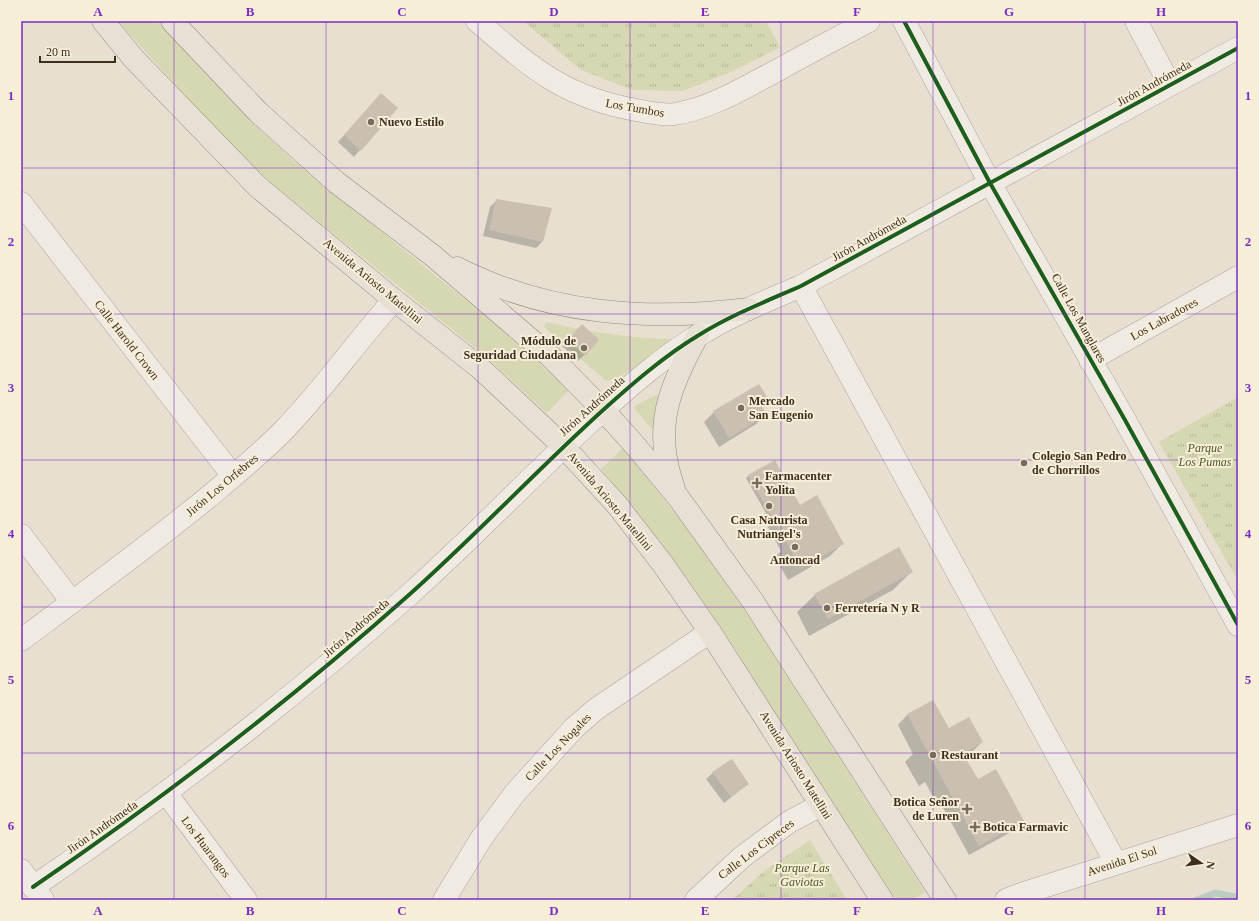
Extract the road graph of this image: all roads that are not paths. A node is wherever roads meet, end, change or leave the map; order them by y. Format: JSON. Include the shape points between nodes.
{"nodes":[{"id":1,"x":103,"y":21,"type":"edge"},
{"id":2,"x":172,"y":21,"type":"edge"},
{"id":3,"x":477,"y":21,"type":"edge"},
{"id":4,"x":869,"y":21,"type":"edge"},
{"id":5,"x":904,"y":21,"type":"edge"},
{"id":6,"x":1136,"y":21,"type":"edge"},
{"id":7,"x":1238,"y":48,"type":"edge"},
{"id":8,"x":1170,"y":85,"type":"junction"},
{"id":9,"x":990,"y":183,"type":"junction"},
{"id":10,"x":21,"y":203,"type":"edge"},
{"id":11,"x":432,"y":255,"type":"junction"},
{"id":12,"x":1238,"y":277,"type":"edge"},
{"id":13,"x":801,"y":286,"type":"junction"},
{"id":14,"x":394,"y":300,"type":"junction"},
{"id":15,"x":748,"y":308,"type":"junction"},
{"id":16,"x":698,"y":335,"type":"junction"},
{"id":17,"x":1090,"y":360,"type":"junction"},
{"id":18,"x":603,"y":410,"type":"junction"},
{"id":19,"x":563,"y":446,"type":"junction"},
{"id":20,"x":233,"y":476,"type":"junction"},
{"id":21,"x":678,"y":497,"type":"junction"},
{"id":22,"x":21,"y":535,"type":"edge"},
{"id":23,"x":72,"y":602,"type":"junction"},
{"id":24,"x":1238,"y":624,"type":"edge"},
{"id":25,"x":710,"y":632,"type":"junction"},
{"id":26,"x":21,"y":640,"type":"edge"},
{"id":27,"x":166,"y":793,"type":"junction"},
{"id":28,"x":821,"y":805,"type":"junction"},
{"id":29,"x":1238,"y":825,"type":"edge"},
{"id":30,"x":1116,"y":863,"type":"junction"},
{"id":31,"x":33,"y":886,"type":"edge"},
{"id":32,"x":246,"y":900,"type":"edge"},
{"id":33,"x":444,"y":900,"type":"edge"},
{"id":34,"x":696,"y":900,"type":"edge"},
{"id":35,"x":882,"y":900,"type":"edge"},
{"id":36,"x":945,"y":900,"type":"edge"},
{"id":37,"x":1006,"y":900,"type":"edge"}],
"edges":[{"from":1,"to":14,"type":"main road","name":"Avenida Ariosto Matellini","via":[[134,58],[258,187]]},
{"from":2,"to":11,"type":"main road","via":[[258,112],[336,182]]},
{"from":3,"to":4,"type":"street","name":"Los Tumbos","via":[[537,71],[577,94],[623,108],[674,114],[730,96]]},
{"from":5,"to":9,"type":"street","name":"Calle Los Manglares"},
{"from":6,"to":8,"type":"street"},
{"from":7,"to":8,"type":"street","name":"Jirón Andrómeda"},
{"from":8,"to":9,"type":"street","name":"Jirón Andrómeda"},
{"from":9,"to":13,"type":"street","name":"Jirón Andrómeda"},
{"from":9,"to":17,"type":"street","name":"Calle Los Manglares"},
{"from":10,"to":20,"type":"street","name":"Calle Harold Crown"},
{"from":11,"to":15,"type":"main road","via":[[468,274],[506,289],[545,301],[586,309],[667,316],[708,314]]},
{"from":11,"to":18,"type":"main road","via":[[551,357]]},
{"from":12,"to":17,"type":"street","name":"Los Labradores"},
{"from":13,"to":15,"type":"street","name":"Jirón Andrómeda"},
{"from":13,"to":30,"type":"street"},
{"from":14,"to":19,"type":"main road","name":"Avenida Ariosto Matellini","via":[[480,368]]},
{"from":14,"to":20,"type":"street","name":"Jirón Los Orfebres","via":[[371,325],[328,381],[281,433]]},
{"from":15,"to":16,"type":"street","name":"Jirón Andrómeda"},
{"from":16,"to":18,"type":"street","name":"Jirón Andrómeda","via":[[630,386]]},
{"from":16,"to":21,"type":"main road","via":[[672,386],[664,424],[666,461]]},
{"from":17,"to":24,"type":"street","name":"Calle Los Manglares"},
{"from":18,"to":19,"type":"street","name":"Jirón Andrómeda"},
{"from":18,"to":21,"type":"main road"},
{"from":19,"to":25,"type":"main road","name":"Avenida Ariosto Matellini","via":[[617,505],[662,563]]},
{"from":19,"to":27,"type":"street","name":"Jirón Andrómeda","via":[[406,598],[250,729]]},
{"from":20,"to":23,"type":"street","name":"Jirón Los Orfebres","via":[[154,541]]},
{"from":21,"to":36,"type":"main road","via":[[752,600]]},
{"from":22,"to":23,"type":"street"},
{"from":23,"to":26,"type":"street","name":"Jirón Los Orfebres"},
{"from":25,"to":28,"type":"main road","name":"Avenida Ariosto Matellini"},
{"from":25,"to":33,"type":"street","name":"Calle Los Nogales","via":[[596,709],[574,728],[515,793],[481,839]]},
{"from":27,"to":31,"type":"street","name":"Jirón Andrómeda"},
{"from":27,"to":32,"type":"street","name":"Los Huarangos"},
{"from":28,"to":34,"type":"street","name":"Calle Los Cipreces","via":[[789,822],[748,853]]},
{"from":28,"to":35,"type":"main road","name":"Avenida Ariosto Matellini"},
{"from":29,"to":30,"type":"street","name":"Avenida El Sol"},
{"from":30,"to":37,"type":"street","name":"Avenida El Sol"}]}
